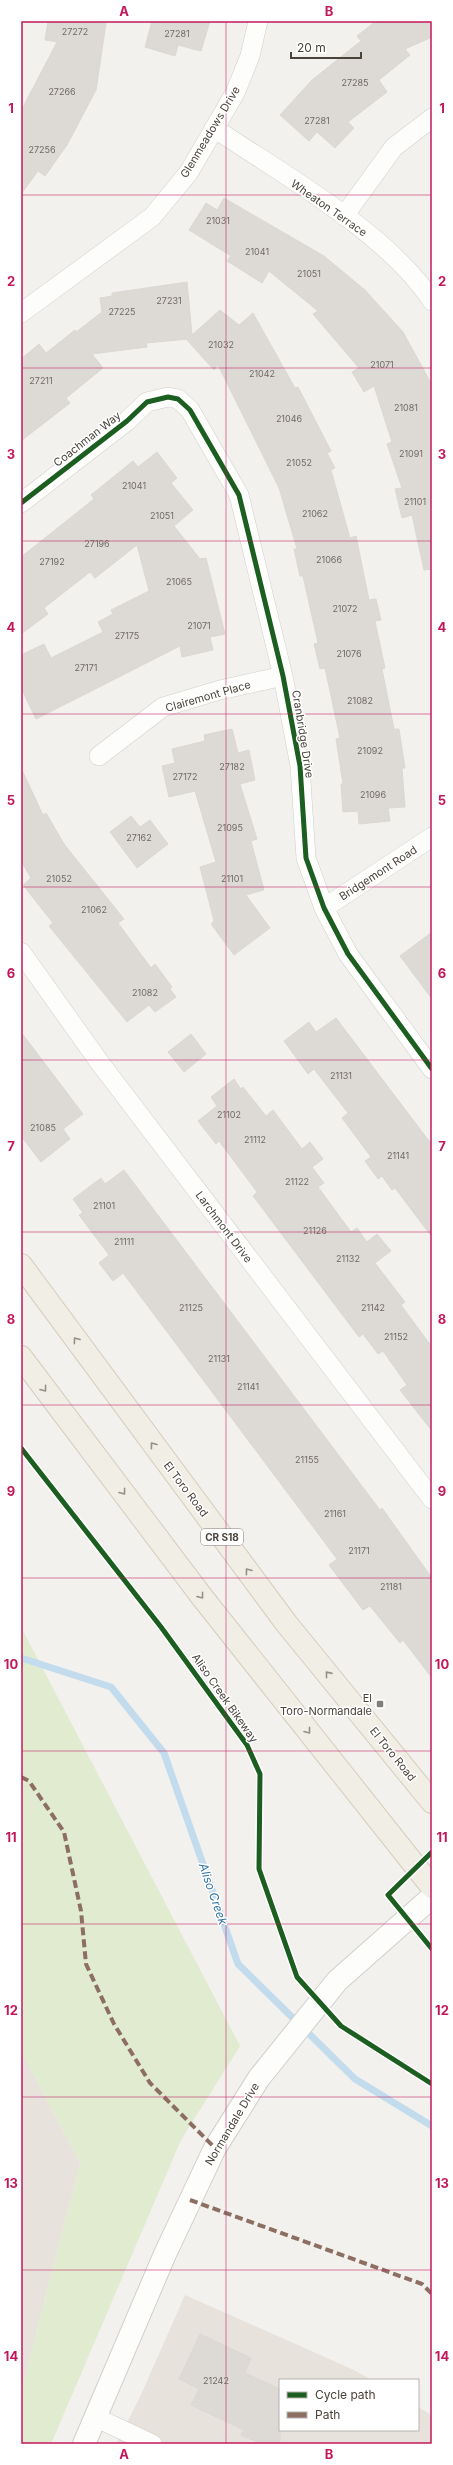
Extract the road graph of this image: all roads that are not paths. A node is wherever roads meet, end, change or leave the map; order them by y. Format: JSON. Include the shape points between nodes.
{"nodes":[{"id":1,"x":258,"y":21,"type":"edge"},
{"id":2,"x":432,"y":118,"type":"edge"},
{"id":3,"x":214,"y":128,"type":"junction"},
{"id":4,"x":344,"y":216,"type":"junction"},
{"id":5,"x":432,"y":301,"type":"edge"},
{"id":6,"x":23,"y":306,"type":"edge"},
{"id":7,"x":168,"y":397,"type":"joint"},
{"id":8,"x":21,"y":502,"type":"edge"},
{"id":9,"x":283,"y":676,"type":"junction"},
{"id":10,"x":99,"y":756,"type":"dead end"},
{"id":11,"x":432,"y":837,"type":"edge"},
{"id":12,"x":324,"y":908,"type":"junction"},
{"id":13,"x":21,"y":952,"type":"edge"},
{"id":14,"x":432,"y":1069,"type":"edge"},
{"id":15,"x":21,"y":1266,"type":"edge"},
{"id":16,"x":21,"y":1357,"type":"edge"},
{"id":17,"x":432,"y":1499,"type":"edge"},
{"id":18,"x":432,"y":1802,"type":"edge"},
{"id":19,"x":432,"y":1887,"type":"edge"},
{"id":20,"x":432,"y":1897,"type":"edge"},
{"id":21,"x":97,"y":2418,"type":"junction"},
{"id":22,"x":84,"y":2444,"type":"edge"},
{"id":23,"x":152,"y":2444,"type":"edge"}],
"edges":[{"from":1,"to":3,"type":"street","name":"Glenmeadows Drive","via":[[250,56],[235,93]]},
{"from":2,"to":4,"type":"street","via":[[394,147]]},
{"from":3,"to":4,"type":"street","name":"Wheaton Terrace"},
{"from":3,"to":6,"type":"street","name":"Glenmeadows Drive","via":[[189,172],[152,217]]},
{"from":4,"to":5,"type":"street","name":"Wheaton Terrace","via":[[384,247],[423,287]]},
{"from":7,"to":8,"type":"street","name":"Coachman Way","via":[[147,402],[127,421]]},
{"from":7,"to":9,"type":"street","name":"Cranbridge Drive","via":[[178,399],[190,410],[239,495]]},
{"from":9,"to":10,"type":"street","name":"Clairemont Place","via":[[220,690],[164,707]]},
{"from":9,"to":12,"type":"street","name":"Cranbridge Drive","via":[[300,766],[306,858]]},
{"from":11,"to":12,"type":"street","name":"Bridgemont Road"},
{"from":12,"to":14,"type":"street","name":"Cranbridge Drive","via":[[348,954]]},
{"from":13,"to":17,"type":"street","name":"Larchmont Drive","via":[[100,1063]]},
{"from":18,"to":15,"type":"main road","name":"El Toro Road","number":"CR S18","one_way":true,"via":[[286,1623]]},
{"from":16,"to":19,"type":"main road","one_way":true,"via":[[202,1597]]},
{"from":20,"to":21,"type":"street","name":"Normandale Drive","via":[[337,1981],[259,2078],[215,2148],[165,2254]]},
{"from":21,"to":22,"type":"street","name":"Normandale Drive"},
{"from":21,"to":23,"type":"street"}]}
